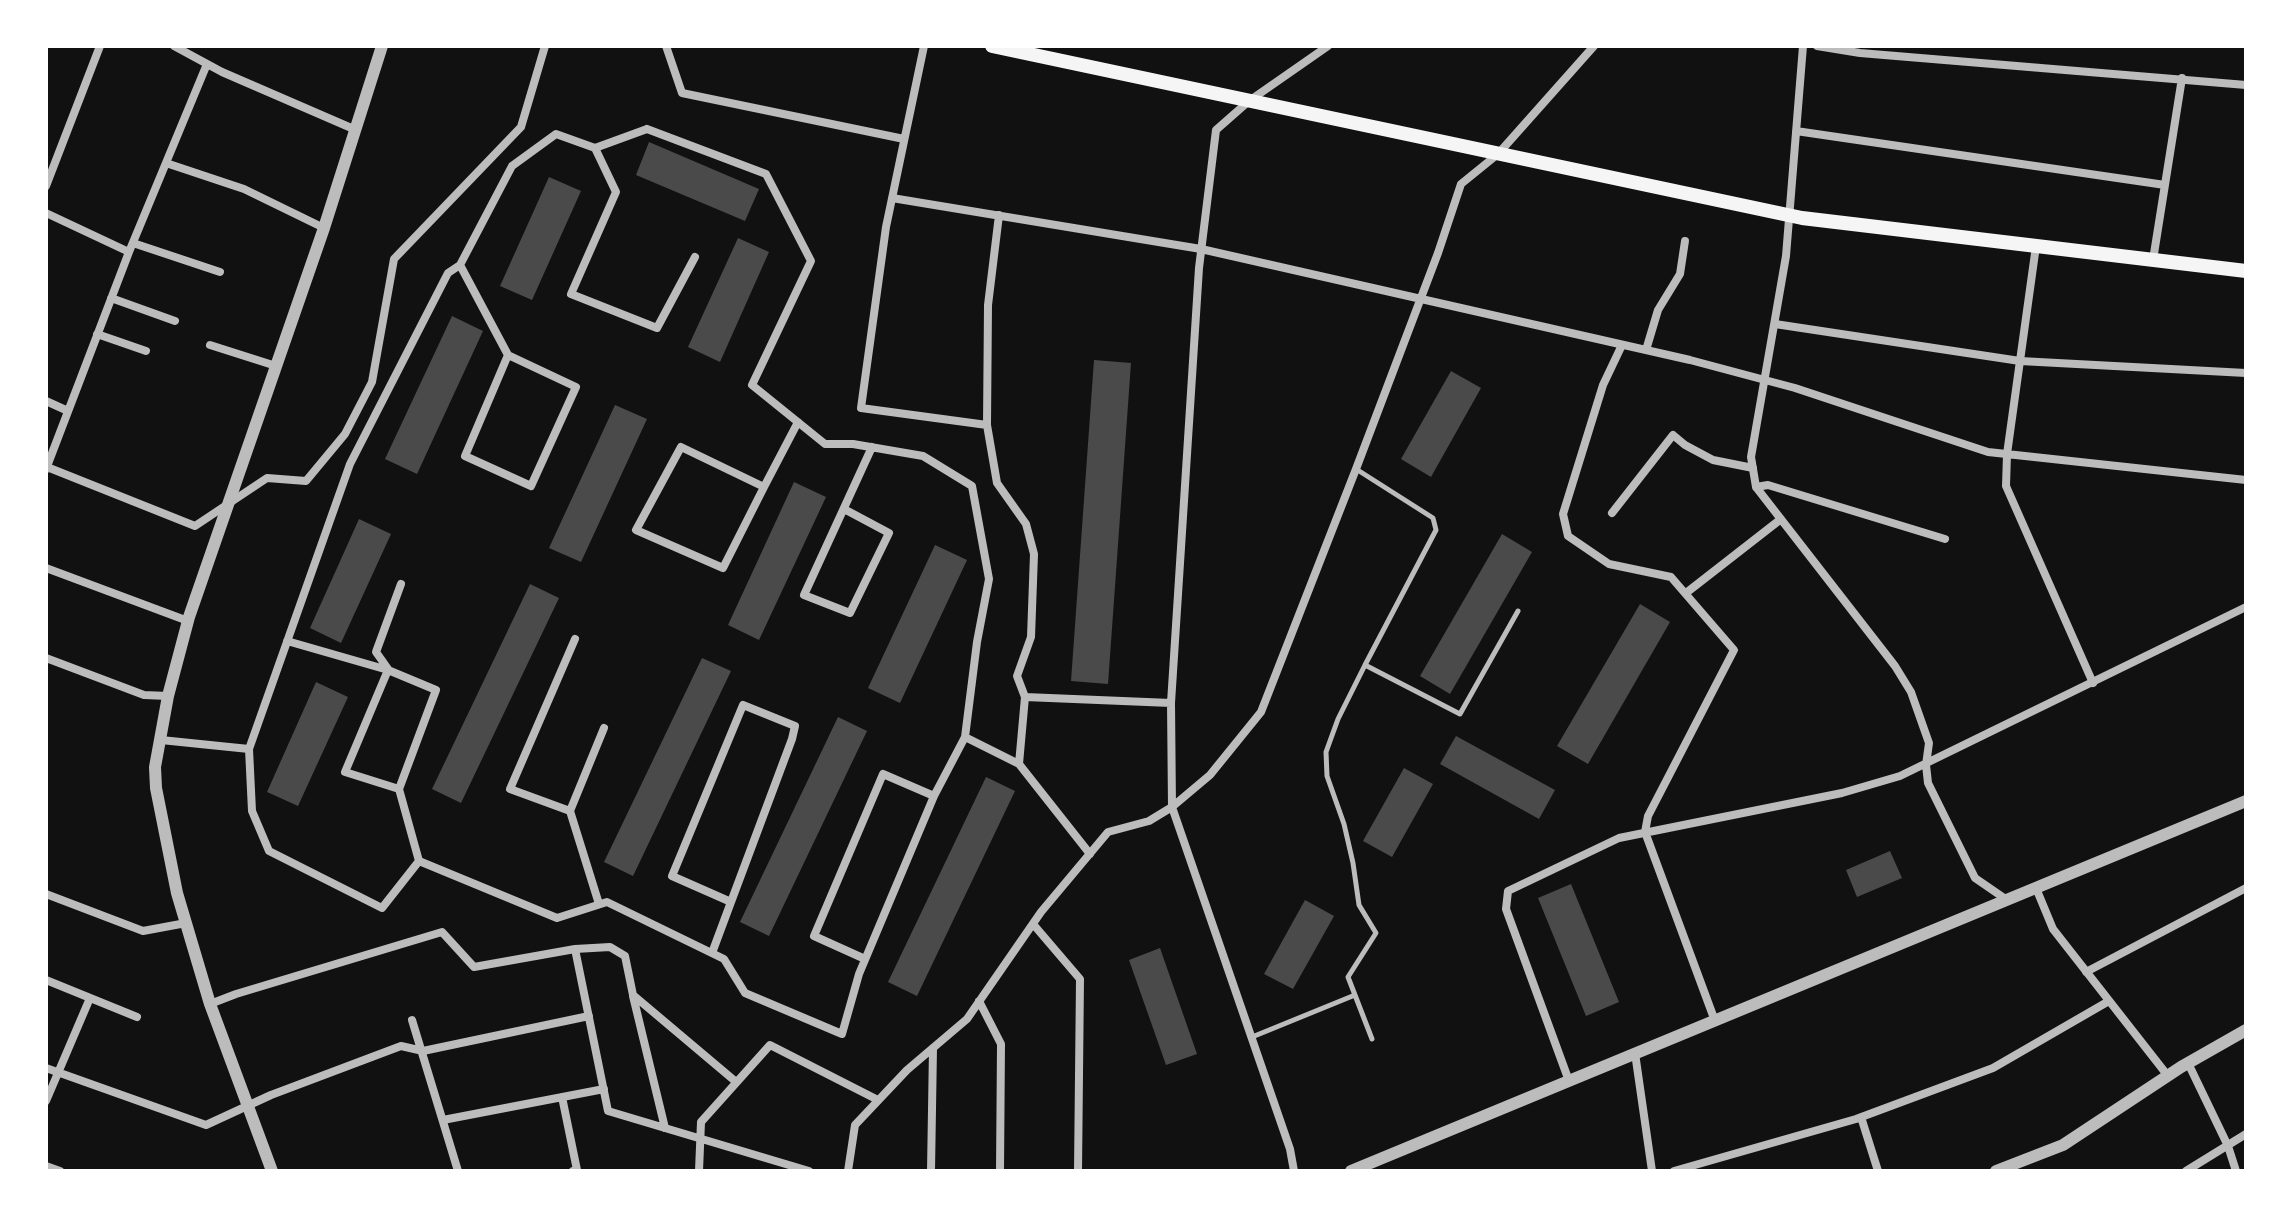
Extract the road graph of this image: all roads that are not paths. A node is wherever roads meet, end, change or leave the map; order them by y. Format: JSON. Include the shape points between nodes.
{"nodes":[{"id":1,"x":100,"y":46,"type":"edge"},
{"id":2,"x":174,"y":46,"type":"edge"},
{"id":3,"x":382,"y":46,"type":"edge"},
{"id":4,"x":545,"y":46,"type":"edge"},
{"id":5,"x":666,"y":46,"type":"edge"},
{"id":6,"x":924,"y":46,"type":"edge"},
{"id":7,"x":992,"y":46,"type":"edge"},
{"id":8,"x":1328,"y":46,"type":"edge"},
{"id":9,"x":1594,"y":46,"type":"edge"},
{"id":10,"x":1803,"y":46,"type":"edge"},
{"id":11,"x":1817,"y":46,"type":"edge"},
{"id":12,"x":1023,"y":49,"type":"edge"},
{"id":13,"x":207,"y":64,"type":"junction"},
{"id":14,"x":2182,"y":78,"type":"junction"},
{"id":15,"x":2246,"y":85,"type":"edge"},
{"id":16,"x":1249,"y":101,"type":"junction"},
{"id":17,"x":356,"y":130,"type":"junction"},
{"id":18,"x":1796,"y":131,"type":"junction"},
{"id":19,"x":904,"y":139,"type":"junction"},
{"id":20,"x":595,"y":148,"type":"junction"},
{"id":21,"x":1498,"y":154,"type":"junction"},
{"id":22,"x":166,"y":163,"type":"junction"},
{"id":23,"x":2165,"y":185,"type":"junction"},
{"id":24,"x":46,"y":186,"type":"edge"},
{"id":25,"x":892,"y":198,"type":"junction"},
{"id":26,"x":46,"y":213,"type":"edge"},
{"id":27,"x":999,"y":215,"type":"junction"},
{"id":28,"x":1789,"y":215,"type":"junction"},
{"id":29,"x":324,"y":228,"type":"junction"},
{"id":30,"x":1685,"y":241,"type":"dead end"},
{"id":31,"x":2036,"y":246,"type":"junction"},
{"id":32,"x":131,"y":247,"type":"junction"},
{"id":33,"x":1201,"y":249,"type":"junction"},
{"id":34,"x":695,"y":257,"type":"dead end"},
{"id":35,"x":2153,"y":260,"type":"junction"},
{"id":36,"x":460,"y":265,"type":"junction"},
{"id":37,"x":2246,"y":271,"type":"edge"},
{"id":38,"x":220,"y":272,"type":"dead end"},
{"id":39,"x":111,"y":298,"type":"junction"},
{"id":40,"x":1420,"y":298,"type":"junction"},
{"id":41,"x":175,"y":321,"type":"dead end"},
{"id":42,"x":1775,"y":324,"type":"junction"},
{"id":43,"x":97,"y":334,"type":"junction"},
{"id":44,"x":210,"y":345,"type":"dead end"},
{"id":45,"x":1622,"y":345,"type":"junction"},
{"id":46,"x":1646,"y":350,"type":"junction"},
{"id":47,"x":146,"y":351,"type":"dead end"},
{"id":48,"x":508,"y":355,"type":"junction"},
{"id":49,"x":2020,"y":361,"type":"junction"},
{"id":50,"x":276,"y":366,"type":"junction"},
{"id":51,"x":2246,"y":373,"type":"edge"},
{"id":52,"x":1766,"y":380,"type":"junction"},
{"id":53,"x":46,"y":401,"type":"edge"},
{"id":54,"x":68,"y":411,"type":"junction"},
{"id":55,"x":798,"y":422,"type":"junction"},
{"id":56,"x":987,"y":425,"type":"junction"},
{"id":57,"x":872,"y":447,"type":"junction"},
{"id":58,"x":2007,"y":454,"type":"junction"},
{"id":59,"x":46,"y":468,"type":"edge"},
{"id":60,"x":1753,"y":468,"type":"junction"},
{"id":61,"x":1356,"y":469,"type":"junction"},
{"id":62,"x":2246,"y":480,"type":"edge"},
{"id":63,"x":764,"y":487,"type":"junction"},
{"id":64,"x":1756,"y":487,"type":"junction"},
{"id":65,"x":228,"y":506,"type":"junction"},
{"id":66,"x":844,"y":509,"type":"junction"},
{"id":67,"x":1612,"y":513,"type":"dead end"},
{"id":68,"x":1781,"y":519,"type":"junction"},
{"id":69,"x":1945,"y":539,"type":"dead end"},
{"id":70,"x":46,"y":568,"type":"edge"},
{"id":71,"x":401,"y":584,"type":"dead end"},
{"id":72,"x":1686,"y":593,"type":"junction"},
{"id":73,"x":2246,"y":607,"type":"edge"},
{"id":74,"x":1518,"y":611,"type":"dead end"},
{"id":75,"x":188,"y":621,"type":"junction"},
{"id":76,"x":575,"y":639,"type":"dead end"},
{"id":77,"x":287,"y":641,"type":"junction"},
{"id":78,"x":46,"y":658,"type":"edge"},
{"id":79,"x":1365,"y":665,"type":"junction"},
{"id":80,"x":388,"y":670,"type":"junction"},
{"id":81,"x":2093,"y":683,"type":"junction"},
{"id":82,"x":168,"y":696,"type":"junction"},
{"id":83,"x":1025,"y":697,"type":"junction"},
{"id":84,"x":1171,"y":703,"type":"junction"},
{"id":85,"x":604,"y":728,"type":"dead end"},
{"id":86,"x":965,"y":737,"type":"junction"},
{"id":87,"x":161,"y":740,"type":"junction"},
{"id":88,"x":249,"y":749,"type":"junction"},
{"id":89,"x":1019,"y":764,"type":"junction"},
{"id":90,"x":1926,"y":765,"type":"junction"},
{"id":91,"x":399,"y":789,"type":"junction"},
{"id":92,"x":934,"y":796,"type":"junction"},
{"id":93,"x":2246,"y":801,"type":"edge"},
{"id":94,"x":1172,"y":807,"type":"junction"},
{"id":95,"x":570,"y":811,"type":"junction"},
{"id":96,"x":1645,"y":832,"type":"junction"},
{"id":97,"x":1090,"y":854,"type":"junction"},
{"id":98,"x":419,"y":861,"type":"junction"},
{"id":99,"x":2036,"y":888,"type":"junction"},
{"id":100,"x":2246,"y":888,"type":"edge"},
{"id":101,"x":46,"y":894,"type":"edge"},
{"id":102,"x":2007,"y":900,"type":"junction"},
{"id":103,"x":731,"y":902,"type":"junction"},
{"id":104,"x":599,"y":904,"type":"junction"},
{"id":105,"x":186,"y":923,"type":"junction"},
{"id":106,"x":1033,"y":924,"type":"junction"},
{"id":107,"x":575,"y":949,"type":"junction"},
{"id":108,"x":712,"y":953,"type":"junction"},
{"id":109,"x":865,"y":959,"type":"junction"},
{"id":110,"x":2086,"y":972,"type":"junction"},
{"id":111,"x":46,"y":980,"type":"edge"},
{"id":112,"x":633,"y":995,"type":"junction"},
{"id":113,"x":1355,"y":995,"type":"junction"},
{"id":114,"x":90,"y":998,"type":"junction"},
{"id":115,"x":979,"y":1001,"type":"junction"},
{"id":116,"x":2109,"y":1001,"type":"junction"},
{"id":117,"x":210,"y":1004,"type":"junction"},
{"id":118,"x":589,"y":1016,"type":"junction"},
{"id":119,"x":137,"y":1017,"type":"dead end"},
{"id":120,"x":412,"y":1020,"type":"dead end"},
{"id":121,"x":1715,"y":1021,"type":"junction"},
{"id":122,"x":2246,"y":1030,"type":"edge"},
{"id":123,"x":1251,"y":1037,"type":"junction"},
{"id":124,"x":1372,"y":1039,"type":"dead end"},
{"id":125,"x":933,"y":1048,"type":"junction"},
{"id":126,"x":423,"y":1051,"type":"junction"},
{"id":127,"x":1635,"y":1053,"type":"junction"},
{"id":128,"x":2188,"y":1063,"type":"junction"},
{"id":129,"x":46,"y":1068,"type":"edge"},
{"id":130,"x":59,"y":1073,"type":"junction"},
{"id":131,"x":2168,"y":1076,"type":"junction"},
{"id":132,"x":735,"y":1081,"type":"junction"},
{"id":133,"x":1569,"y":1081,"type":"junction"},
{"id":134,"x":604,"y":1089,"type":"junction"},
{"id":135,"x":562,"y":1097,"type":"junction"},
{"id":136,"x":878,"y":1100,"type":"junction"},
{"id":137,"x":46,"y":1101,"type":"edge"},
{"id":138,"x":247,"y":1107,"type":"junction"},
{"id":139,"x":1861,"y":1117,"type":"junction"},
{"id":140,"x":443,"y":1120,"type":"junction"},
{"id":141,"x":665,"y":1128,"type":"junction"},
{"id":142,"x":2246,"y":1134,"type":"edge"},
{"id":143,"x":700,"y":1138,"type":"junction"},
{"id":144,"x":2228,"y":1146,"type":"junction"},
{"id":145,"x":46,"y":1166,"type":"edge"},
{"id":146,"x":60,"y":1171,"type":"edge"},
{"id":147,"x":272,"y":1171,"type":"edge"},
{"id":148,"x":458,"y":1171,"type":"edge"},
{"id":149,"x":573,"y":1171,"type":"edge"},
{"id":150,"x":699,"y":1171,"type":"edge"},
{"id":151,"x":809,"y":1171,"type":"edge"},
{"id":152,"x":848,"y":1171,"type":"edge"},
{"id":153,"x":931,"y":1171,"type":"edge"},
{"id":154,"x":1000,"y":1171,"type":"edge"},
{"id":155,"x":1078,"y":1171,"type":"edge"},
{"id":156,"x":1294,"y":1171,"type":"edge"},
{"id":157,"x":1351,"y":1171,"type":"edge"},
{"id":158,"x":1652,"y":1171,"type":"edge"},
{"id":159,"x":1674,"y":1171,"type":"edge"},
{"id":160,"x":1878,"y":1171,"type":"edge"},
{"id":161,"x":1996,"y":1171,"type":"edge"},
{"id":162,"x":2186,"y":1171,"type":"edge"},
{"id":163,"x":2236,"y":1171,"type":"edge"}],
"edges":[{"from":1,"to":24,"type":"street"},
{"from":2,"to":13,"type":"street"},
{"from":3,"to":17,"type":"street"},
{"from":4,"to":65,"type":"street","via":[[521,127],[394,259],[372,382],[345,434],[306,481],[267,478]]},
{"from":5,"to":19,"type":"street","via":[[682,93]]},
{"from":6,"to":19,"type":"street"},
{"from":7,"to":12,"type":"main road"},
{"from":8,"to":16,"type":"street"},
{"from":9,"to":21,"type":"street"},
{"from":10,"to":18,"type":"street"},
{"from":11,"to":14,"type":"street"},
{"from":12,"to":16,"type":"main road"},
{"from":13,"to":17,"type":"street"},
{"from":13,"to":22,"type":"street"},
{"from":14,"to":15,"type":"street"},
{"from":14,"to":23,"type":"street"},
{"from":16,"to":21,"type":"main road"},
{"from":16,"to":33,"type":"street","via":[[1216,130]]},
{"from":17,"to":29,"type":"street"},
{"from":18,"to":23,"type":"street"},
{"from":18,"to":28,"type":"street"},
{"from":19,"to":25,"type":"street"},
{"from":20,"to":34,"type":"street","via":[[616,192],[571,294],[657,328]]},
{"from":20,"to":36,"type":"street","via":[[556,134],[512,166]]},
{"from":20,"to":55,"type":"street","via":[[647,129],[766,174],[811,261],[752,385]]},
{"from":21,"to":28,"type":"main road"},
{"from":21,"to":40,"type":"street","via":[[1461,184]]},
{"from":22,"to":29,"type":"street","via":[[244,189]]},
{"from":22,"to":32,"type":"street"},
{"from":23,"to":35,"type":"street"},
{"from":25,"to":27,"type":"street"},
{"from":25,"to":56,"type":"street","via":[[861,408]]},
{"from":26,"to":32,"type":"street"},
{"from":27,"to":33,"type":"street"},
{"from":27,"to":56,"type":"street","via":[[988,305]]},
{"from":28,"to":31,"type":"main road"},
{"from":28,"to":42,"type":"street"},
{"from":29,"to":50,"type":"street"},
{"from":30,"to":46,"type":"street","via":[[1680,274],[1658,310]]},
{"from":31,"to":35,"type":"main road"},
{"from":31,"to":49,"type":"street"},
{"from":32,"to":38,"type":"street"},
{"from":32,"to":39,"type":"street"},
{"from":33,"to":40,"type":"street"},
{"from":33,"to":84,"type":"street"},
{"from":35,"to":37,"type":"main road"},
{"from":36,"to":48,"type":"street"},
{"from":36,"to":77,"type":"street","via":[[448,273],[350,464]]},
{"from":39,"to":41,"type":"street"},
{"from":39,"to":43,"type":"street"},
{"from":40,"to":45,"type":"street"},
{"from":40,"to":61,"type":"street"},
{"from":42,"to":49,"type":"street"},
{"from":42,"to":52,"type":"street"},
{"from":43,"to":47,"type":"street"},
{"from":43,"to":54,"type":"street"},
{"from":44,"to":50,"type":"street"},
{"from":45,"to":46,"type":"street"},
{"from":45,"to":72,"type":"street","via":[[1603,385],[1563,514],[1568,536],[1609,564],[1671,577]]},
{"from":46,"to":52,"type":"street"},
{"from":48,"to":48,"type":"street","via":[[576,387],[531,486],[465,456]]},
{"from":49,"to":51,"type":"street"},
{"from":49,"to":58,"type":"street"},
{"from":50,"to":65,"type":"street"},
{"from":52,"to":58,"type":"street"},
{"from":52,"to":60,"type":"street"},
{"from":53,"to":54,"type":"street"},
{"from":54,"to":59,"type":"street"},
{"from":55,"to":57,"type":"street","via":[[825,444]]},
{"from":55,"to":63,"type":"street"},
{"from":56,"to":83,"type":"street","via":[[997,483],[1026,524],[1034,554],[1031,637],[1017,676]]},
{"from":57,"to":66,"type":"street"},
{"from":57,"to":86,"type":"street","via":[[923,456],[972,486],[989,579]]},
{"from":58,"to":62,"type":"street"},
{"from":58,"to":81,"type":"street","via":[[2006,486]]},
{"from":59,"to":65,"type":"street","via":[[195,526]]},
{"from":60,"to":64,"type":"street"},
{"from":60,"to":67,"type":"street","via":[[1713,460],[1673,435]]},
{"from":61,"to":79,"type":"lane","via":[[1433,518],[1436,530]]},
{"from":61,"to":94,"type":"street","via":[[1261,712],[1210,775]]},
{"from":63,"to":63,"type":"street","via":[[723,568],[636,530],[681,447]]},
{"from":64,"to":68,"type":"street"},
{"from":64,"to":69,"type":"street","via":[[1768,485]]},
{"from":65,"to":75,"type":"street"},
{"from":66,"to":66,"type":"street","via":[[804,595],[850,613],[889,533]]},
{"from":68,"to":72,"type":"street"},
{"from":68,"to":90,"type":"street","via":[[1911,692],[1929,743]]},
{"from":70,"to":75,"type":"street"},
{"from":71,"to":80,"type":"street","via":[[376,652]]},
{"from":72,"to":96,"type":"street","via":[[1734,650],[1648,816]]},
{"from":73,"to":81,"type":"street"},
{"from":74,"to":79,"type":"lane","via":[[1460,714]]},
{"from":75,"to":82,"type":"street"},
{"from":76,"to":95,"type":"street","via":[[510,789]]},
{"from":77,"to":80,"type":"street"},
{"from":77,"to":88,"type":"street"},
{"from":78,"to":82,"type":"street","via":[[144,695]]},
{"from":79,"to":113,"type":"lane","via":[[1326,752],[1327,776],[1344,824],[1359,905],[1376,933],[1348,977]]},
{"from":80,"to":91,"type":"street","via":[[436,690]]},
{"from":80,"to":91,"type":"street","via":[[345,772]]},
{"from":81,"to":90,"type":"street"},
{"from":82,"to":87,"type":"street"},
{"from":83,"to":84,"type":"street"},
{"from":83,"to":89,"type":"street"},
{"from":84,"to":94,"type":"street"},
{"from":85,"to":95,"type":"street"},
{"from":86,"to":89,"type":"street"},
{"from":86,"to":92,"type":"street"},
{"from":87,"to":88,"type":"street"},
{"from":87,"to":105,"type":"street","via":[[156,788]]},
{"from":88,"to":98,"type":"street","via":[[252,811],[269,851],[382,908]]},
{"from":89,"to":97,"type":"street"},
{"from":90,"to":96,"type":"street","via":[[1842,793]]},
{"from":90,"to":102,"type":"street","via":[[1928,783],[1975,878]]},
{"from":91,"to":98,"type":"street"},
{"from":92,"to":109,"type":"street"},
{"from":92,"to":109,"type":"street","via":[[883,774],[814,936]]},
{"from":93,"to":99,"type":"street"},
{"from":94,"to":97,"type":"street","via":[[1149,821],[1108,832]]},
{"from":94,"to":123,"type":"street"},
{"from":95,"to":104,"type":"street"},
{"from":96,"to":121,"type":"street"},
{"from":96,"to":133,"type":"street","via":[[1619,838],[1508,891],[1506,909]]},
{"from":97,"to":106,"type":"street"},
{"from":98,"to":104,"type":"street","via":[[557,918]]},
{"from":99,"to":102,"type":"street"},
{"from":99,"to":110,"type":"street","via":[[2053,929]]},
{"from":100,"to":110,"type":"street"},
{"from":101,"to":105,"type":"street","via":[[143,931]]},
{"from":102,"to":121,"type":"street"},
{"from":103,"to":103,"type":"street","via":[[795,726],[743,705],[672,876]]},
{"from":103,"to":108,"type":"street"},
{"from":104,"to":108,"type":"street","via":[[607,902]]},
{"from":105,"to":117,"type":"street"},
{"from":106,"to":115,"type":"street"},
{"from":106,"to":155,"type":"street","via":[[1080,979]]},
{"from":107,"to":112,"type":"street","via":[[610,947],[625,956]]},
{"from":107,"to":117,"type":"street","via":[[474,967],[442,932]]},
{"from":107,"to":118,"type":"street"},
{"from":108,"to":109,"type":"street","via":[[724,959],[745,993],[842,1034]]},
{"from":110,"to":116,"type":"street"},
{"from":111,"to":114,"type":"street"},
{"from":112,"to":132,"type":"street"},
{"from":112,"to":141,"type":"street"},
{"from":113,"to":123,"type":"lane"},
{"from":113,"to":124,"type":"lane"},
{"from":114,"to":119,"type":"street"},
{"from":114,"to":130,"type":"street"},
{"from":115,"to":125,"type":"street","via":[[967,1019]]},
{"from":115,"to":154,"type":"street","via":[[1001,1044]]},
{"from":116,"to":131,"type":"street"},
{"from":116,"to":139,"type":"street","via":[[1993,1068]]},
{"from":117,"to":138,"type":"street"},
{"from":118,"to":126,"type":"street"},
{"from":118,"to":134,"type":"street"},
{"from":120,"to":126,"type":"street"},
{"from":121,"to":127,"type":"street"},
{"from":122,"to":128,"type":"street"},
{"from":123,"to":156,"type":"street"},
{"from":125,"to":136,"type":"street"},
{"from":125,"to":153,"type":"street"},
{"from":126,"to":138,"type":"street","via":[[401,1046]]},
{"from":126,"to":140,"type":"street"},
{"from":127,"to":133,"type":"street"},
{"from":127,"to":158,"type":"street"},
{"from":128,"to":131,"type":"street"},
{"from":128,"to":144,"type":"street"},
{"from":129,"to":130,"type":"street"},
{"from":130,"to":137,"type":"street"},
{"from":130,"to":138,"type":"street","via":[[206,1125]]},
{"from":131,"to":161,"type":"street","via":[[2063,1145]]},
{"from":132,"to":136,"type":"street","via":[[770,1045]]},
{"from":132,"to":143,"type":"street","via":[[701,1122]]},
{"from":133,"to":157,"type":"street"},
{"from":134,"to":135,"type":"street"},
{"from":134,"to":141,"type":"street","via":[[608,1111]]},
{"from":135,"to":140,"type":"street"},
{"from":135,"to":149,"type":"street","via":[[577,1170]]},
{"from":136,"to":152,"type":"street","via":[[855,1125]]},
{"from":138,"to":147,"type":"street"},
{"from":139,"to":159,"type":"street"},
{"from":139,"to":160,"type":"street"},
{"from":140,"to":148,"type":"street"},
{"from":141,"to":143,"type":"street"},
{"from":142,"to":144,"type":"street"},
{"from":143,"to":150,"type":"street"},
{"from":143,"to":151,"type":"street"},
{"from":144,"to":162,"type":"street"},
{"from":144,"to":163,"type":"street"},
{"from":145,"to":146,"type":"street"}]}
